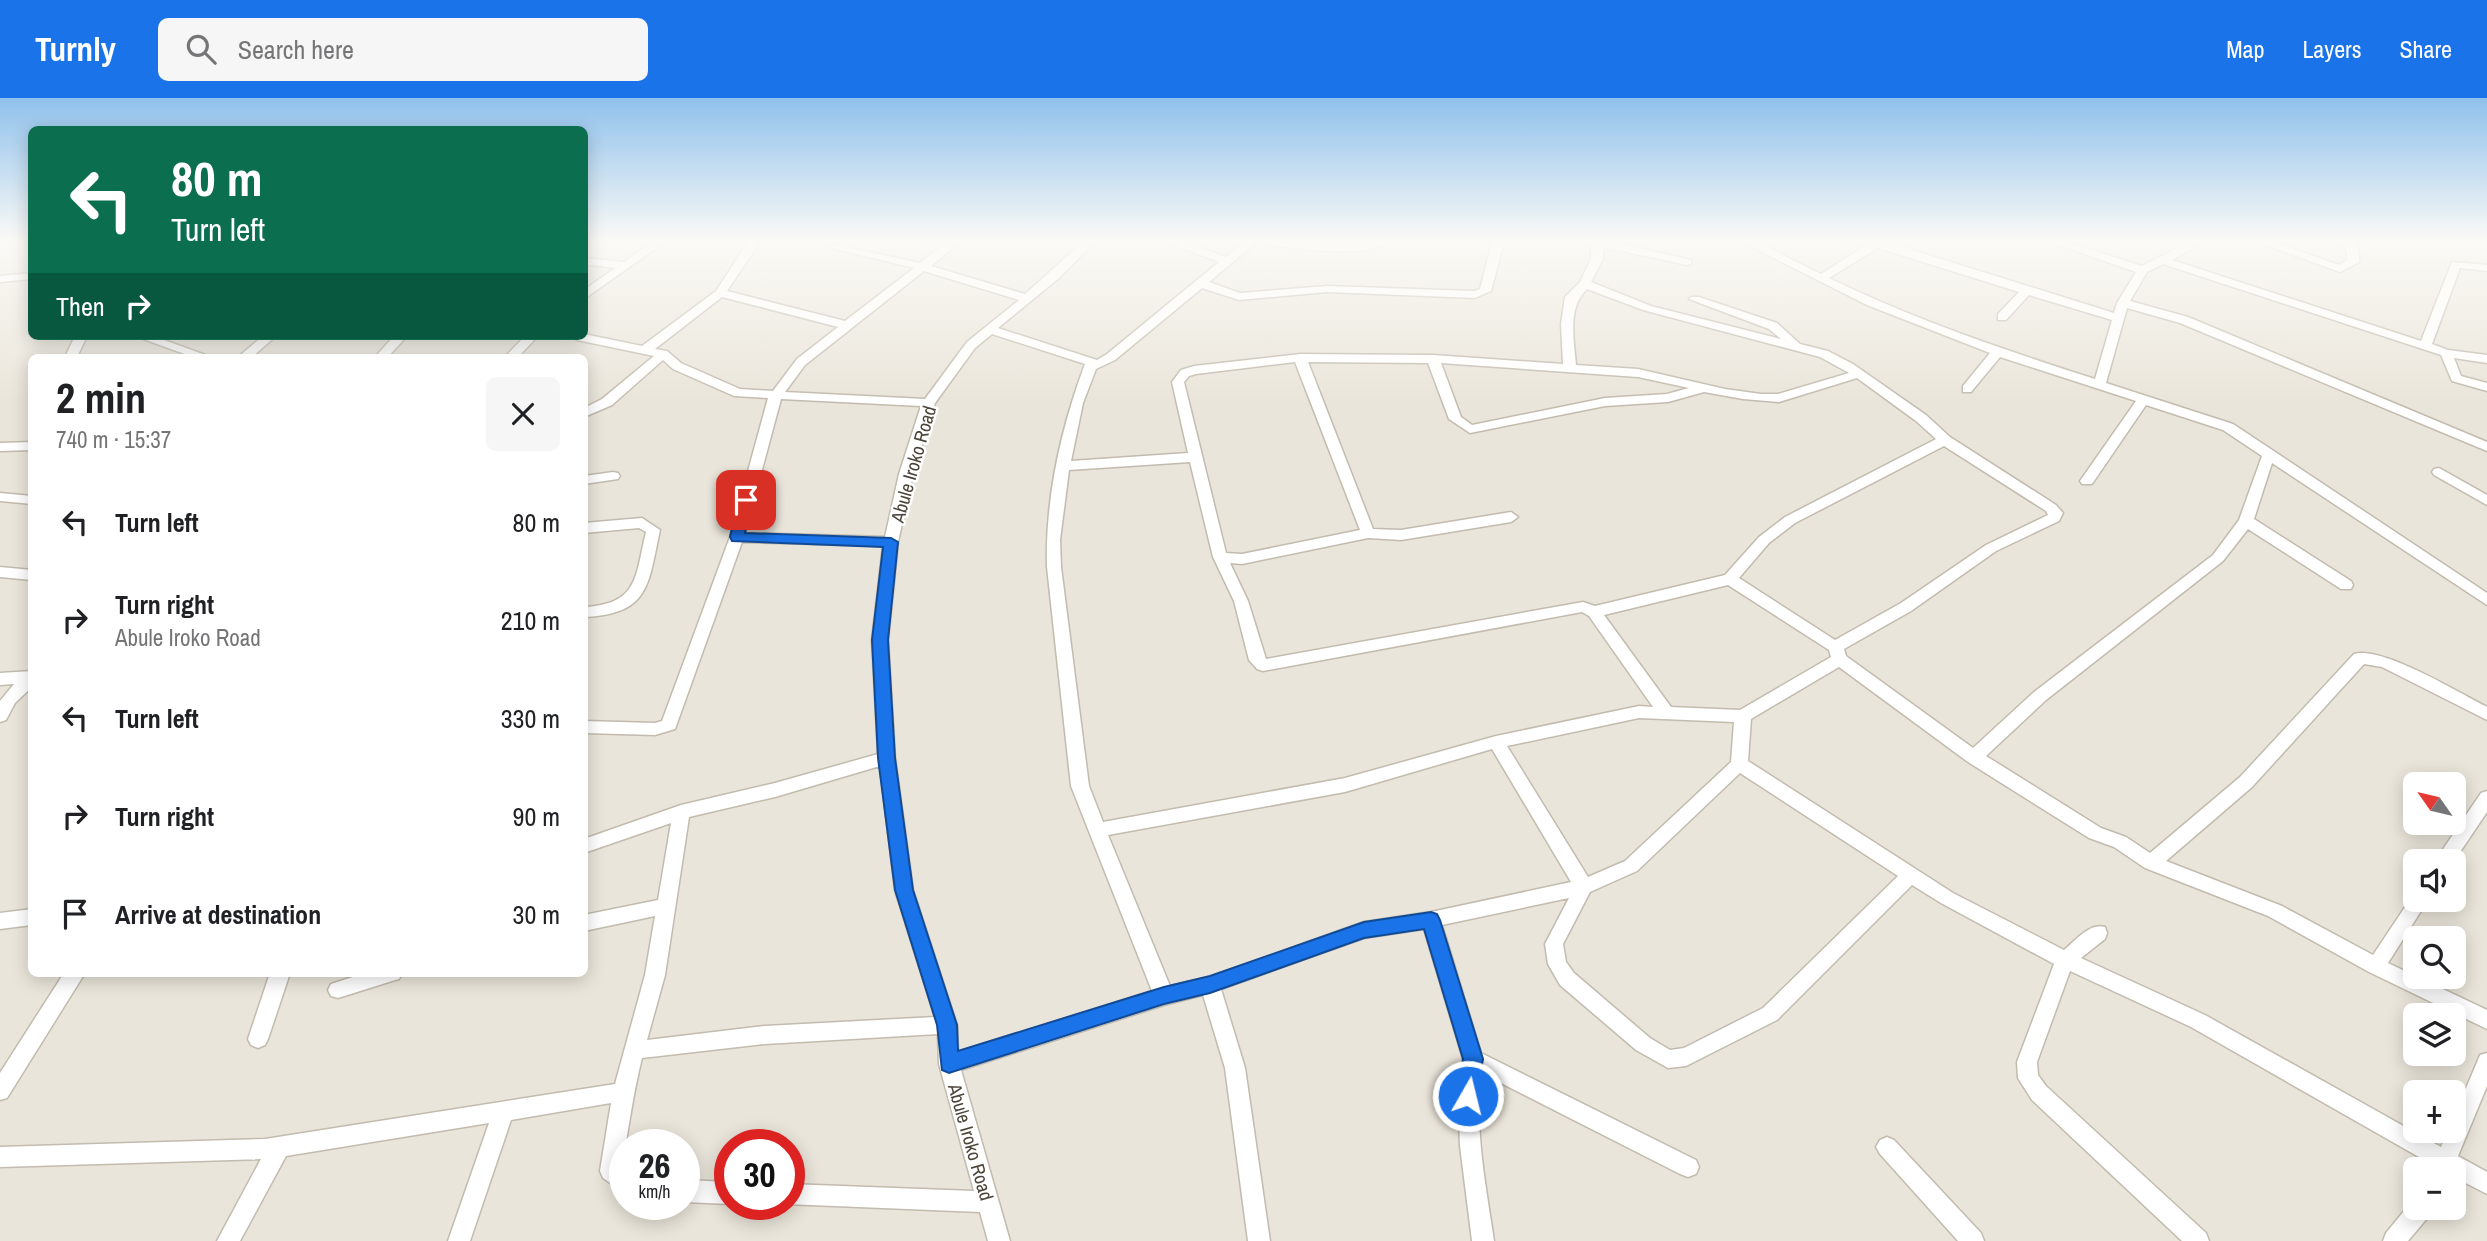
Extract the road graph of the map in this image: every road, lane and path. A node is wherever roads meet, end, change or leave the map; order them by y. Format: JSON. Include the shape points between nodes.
{"nodes":[{"id":1,"x":717,"y":295,"type":"edge"},
{"id":2,"x":729,"y":295,"type":"edge"},
{"id":3,"x":883,"y":295,"type":"edge"},
{"id":4,"x":1016,"y":295,"type":"edge"},
{"id":5,"x":1028,"y":295,"type":"edge"},
{"id":6,"x":1188,"y":295,"type":"edge"},
{"id":7,"x":1574,"y":295,"type":"edge"},
{"id":8,"x":1614,"y":295,"type":"edge"},
{"id":9,"x":1857,"y":295,"type":"edge"},
{"id":10,"x":2022,"y":295,"type":"edge"},
{"id":11,"x":2041,"y":295,"type":"edge"},
{"id":12,"x":2128,"y":295,"type":"edge"},
{"id":13,"x":2270,"y":295,"type":"edge"},
{"id":14,"x":2444,"y":295,"type":"edge"},
{"id":15,"x":1025,"y":298,"type":"junction"},
{"id":16,"x":1695,"y":299,"type":"dead end"},
{"id":17,"x":2123,"y":303,"type":"junction"},
{"id":18,"x":2002,"y":317,"type":"dead end"},
{"id":19,"x":2117,"y":318,"type":"junction"},
{"id":20,"x":845,"y":325,"type":"junction"},
{"id":21,"x":988,"y":329,"type":"junction"},
{"id":22,"x":588,"y":338,"type":"edge"},
{"id":23,"x":153,"y":340,"type":"edge"},
{"id":24,"x":265,"y":340,"type":"edge"},
{"id":25,"x":397,"y":340,"type":"edge"},
{"id":26,"x":528,"y":340,"type":"edge"},
{"id":27,"x":1795,"y":345,"type":"junction"},
{"id":28,"x":2425,"y":346,"type":"junction"},
{"id":29,"x":645,"y":350,"type":"junction"},
{"id":30,"x":1998,"y":352,"type":"junction"},
{"id":31,"x":2445,"y":353,"type":"junction"},
{"id":32,"x":196,"y":354,"type":"edge"},
{"id":33,"x":248,"y":354,"type":"edge"},
{"id":34,"x":384,"y":354,"type":"edge"},
{"id":35,"x":514,"y":354,"type":"edge"},
{"id":36,"x":663,"y":354,"type":"junction"},
{"id":37,"x":1300,"y":358,"type":"junction"},
{"id":38,"x":1433,"y":359,"type":"junction"},
{"id":39,"x":2487,"y":359,"type":"edge"},
{"id":40,"x":1092,"y":362,"type":"junction"},
{"id":41,"x":1570,"y":370,"type":"junction"},
{"id":42,"x":1857,"y":374,"type":"junction"},
{"id":43,"x":2099,"y":386,"type":"junction"},
{"id":44,"x":2487,"y":387,"type":"edge"},
{"id":45,"x":1699,"y":389,"type":"junction"},
{"id":46,"x":1967,"y":389,"type":"dead end"},
{"id":47,"x":775,"y":397,"type":"junction"},
{"id":48,"x":2143,"y":400,"type":"junction"},
{"id":49,"x":929,"y":403,"type":"junction"},
{"id":50,"x":588,"y":411,"type":"edge"},
{"id":51,"x":1945,"y":440,"type":"junction"},
{"id":52,"x":28,"y":446,"type":"edge"},
{"id":53,"x":0,"y":447,"type":"edge"},
{"id":54,"x":2487,"y":447,"type":"edge"},
{"id":55,"x":2267,"y":456,"type":"junction"},
{"id":56,"x":1197,"y":457,"type":"junction"},
{"id":57,"x":1063,"y":466,"type":"junction"},
{"id":58,"x":2439,"y":472,"type":"dead end"},
{"id":59,"x":613,"y":475,"type":"dead end"},
{"id":60,"x":588,"y":479,"type":"edge"},
{"id":61,"x":2087,"y":481,"type":"dead end"},
{"id":62,"x":3,"y":497,"type":"dead end"},
{"id":63,"x":28,"y":500,"type":"edge"},
{"id":64,"x":2487,"y":501,"type":"edge"},
{"id":65,"x":1510,"y":517,"type":"dead end"},
{"id":66,"x":2246,"y":521,"type":"junction"},
{"id":67,"x":588,"y":528,"type":"edge"},
{"id":68,"x":1368,"y":533,"type":"junction"},
{"id":69,"x":737,"y":537,"type":"junction"},
{"id":70,"x":891,"y":542,"type":"junction"},
{"id":71,"x":1220,"y":557,"type":"junction"},
{"id":72,"x":0,"y":572,"type":"edge"},
{"id":73,"x":28,"y":575,"type":"edge"},
{"id":74,"x":1730,"y":579,"type":"junction"},
{"id":75,"x":2346,"y":585,"type":"dead end"},
{"id":76,"x":2487,"y":600,"type":"edge"},
{"id":77,"x":588,"y":612,"type":"edge"},
{"id":78,"x":1594,"y":612,"type":"junction"},
{"id":79,"x":1838,"y":653,"type":"junction"},
{"id":80,"x":28,"y":678,"type":"edge"},
{"id":81,"x":0,"y":679,"type":"edge"},
{"id":82,"x":28,"y":681,"type":"edge"},
{"id":83,"x":1665,"y":711,"type":"junction"},
{"id":84,"x":2487,"y":714,"type":"edge"},
{"id":85,"x":0,"y":716,"type":"edge"},
{"id":86,"x":1743,"y":716,"type":"junction"},
{"id":87,"x":588,"y":727,"type":"edge"},
{"id":88,"x":1496,"y":741,"type":"junction"},
{"id":89,"x":1974,"y":757,"type":"junction"},
{"id":90,"x":887,"y":758,"type":"junction"},
{"id":91,"x":1739,"y":764,"type":"junction"},
{"id":92,"x":2487,"y":798,"type":"edge"},
{"id":93,"x":681,"y":811,"type":"junction"},
{"id":94,"x":1099,"y":831,"type":"junction"},
{"id":95,"x":588,"y":845,"type":"edge"},
{"id":96,"x":2452,"y":849,"type":"edge"},
{"id":97,"x":2151,"y":863,"type":"junction"},
{"id":98,"x":1911,"y":874,"type":"junction"},
{"id":99,"x":1584,"y":887,"type":"junction"},
{"id":100,"x":664,"y":906,"type":"junction"},
{"id":101,"x":2411,"y":912,"type":"edge"},
{"id":102,"x":28,"y":917,"type":"edge"},
{"id":103,"x":0,"y":920,"type":"edge"},
{"id":104,"x":1431,"y":920,"type":"junction"},
{"id":105,"x":588,"y":922,"type":"edge"},
{"id":106,"x":2098,"y":933,"type":"dead end"},
{"id":107,"x":2065,"y":960,"type":"junction"},
{"id":108,"x":2376,"y":966,"type":"junction"},
{"id":109,"x":72,"y":977,"type":"edge"},
{"id":110,"x":279,"y":977,"type":"edge"},
{"id":111,"x":379,"y":977,"type":"edge"},
{"id":112,"x":1210,"y":985,"type":"junction"},
{"id":113,"x":338,"y":990,"type":"dead end"},
{"id":114,"x":1164,"y":996,"type":"junction"},
{"id":115,"x":2487,"y":1020,"type":"edge"},
{"id":116,"x":947,"y":1025,"type":"junction"},
{"id":117,"x":258,"y":1039,"type":"dead end"},
{"id":118,"x":635,"y":1051,"type":"junction"},
{"id":119,"x":1473,"y":1059,"type":"junction"},
{"id":120,"x":2487,"y":1062,"type":"edge"},
{"id":121,"x":949,"y":1064,"type":"junction"},
{"id":122,"x":0,"y":1091,"type":"edge"},
{"id":123,"x":623,"y":1091,"type":"junction"},
{"id":124,"x":504,"y":1109,"type":"junction"},
{"id":125,"x":617,"y":1129,"type":"edge"},
{"id":126,"x":280,"y":1146,"type":"junction"},
{"id":127,"x":1887,"y":1146,"type":"dead end"},
{"id":128,"x":0,"y":1157,"type":"edge"},
{"id":129,"x":2429,"y":1157,"type":"edge"},
{"id":130,"x":2448,"y":1157,"type":"edge"},
{"id":131,"x":1688,"y":1167,"type":"dead end"},
{"id":132,"x":2466,"y":1175,"type":"edge"},
{"id":133,"x":2487,"y":1184,"type":"edge"},
{"id":134,"x":805,"y":1196,"type":"edge"},
{"id":135,"x":989,"y":1202,"type":"junction"},
{"id":136,"x":2411,"y":1220,"type":"edge"},
{"id":137,"x":228,"y":1241,"type":"edge"},
{"id":138,"x":459,"y":1241,"type":"edge"},
{"id":139,"x":999,"y":1241,"type":"edge"},
{"id":140,"x":1259,"y":1241,"type":"edge"},
{"id":141,"x":1483,"y":1241,"type":"edge"},
{"id":142,"x":1973,"y":1241,"type":"edge"},
{"id":143,"x":2198,"y":1241,"type":"edge"},
{"id":144,"x":2394,"y":1241,"type":"edge"}],
"edges":[{"from":1,"to":29,"type":"street"},
{"from":2,"to":20,"type":"street"},
{"from":3,"to":20,"type":"street"},
{"from":4,"to":15,"type":"street"},
{"from":5,"to":15,"type":"street","name":"Abule Iroko Road"},
{"from":6,"to":40,"type":"street","via":[[1111,357],[1096,365]]},
{"from":7,"to":41,"type":"street","via":[[1568,317]]},
{"from":8,"to":27,"type":"street","via":[[1647,308]]},
{"from":9,"to":30,"type":"street"},
{"from":10,"to":18,"type":"street"},
{"from":11,"to":19,"type":"street"},
{"from":12,"to":17,"type":"street"},
{"from":13,"to":28,"type":"street"},
{"from":14,"to":28,"type":"street"},
{"from":15,"to":21,"type":"street","name":"Abule Iroko Road"},
{"from":16,"to":27,"type":"street","via":[[1773,326]]},
{"from":17,"to":19,"type":"street"},
{"from":17,"to":54,"type":"street","via":[[2184,320]]},
{"from":19,"to":43,"type":"street"},
{"from":20,"to":47,"type":"street","via":[[802,362]]},
{"from":21,"to":40,"type":"street"},
{"from":21,"to":49,"type":"street","name":"Abule Iroko Road","via":[[955,364]]},
{"from":22,"to":29,"type":"street"},
{"from":23,"to":32,"type":"street"},
{"from":24,"to":33,"type":"street"},
{"from":25,"to":34,"type":"street"},
{"from":26,"to":35,"type":"street"},
{"from":27,"to":42,"type":"street","via":[[1824,354]]},
{"from":28,"to":31,"type":"street"},
{"from":29,"to":36,"type":"street"},
{"from":30,"to":43,"type":"street"},
{"from":30,"to":46,"type":"street"},
{"from":31,"to":39,"type":"street"},
{"from":31,"to":44,"type":"street","via":[[2456,378]]},
{"from":36,"to":47,"type":"street","via":[[677,366],[722,387]]},
{"from":36,"to":50,"type":"street","via":[[607,402]]},
{"from":37,"to":38,"type":"street"},
{"from":37,"to":56,"type":"street","via":[[1185,373],[1178,382]]},
{"from":37,"to":68,"type":"street"},
{"from":38,"to":41,"type":"street"},
{"from":38,"to":45,"type":"street","via":[[1455,419],[1470,429],[1605,402],[1668,398]]},
{"from":40,"to":57,"type":"street"},
{"from":41,"to":45,"type":"street","via":[[1638,373]]},
{"from":42,"to":45,"type":"street","via":[[1779,398]]},
{"from":42,"to":51,"type":"street"},
{"from":43,"to":48,"type":"street"},
{"from":47,"to":49,"type":"street"},
{"from":47,"to":69,"type":"street"},
{"from":48,"to":55,"type":"street","via":[[2228,427]]},
{"from":48,"to":61,"type":"street"},
{"from":49,"to":70,"type":"street","name":"Abule Iroko Road"},
{"from":51,"to":74,"type":"street","via":[[1790,520],[1764,540]]},
{"from":51,"to":79,"type":"street","via":[[2051,508],[2054,518],[1991,548]]},
{"from":52,"to":53,"type":"street"},
{"from":55,"to":66,"type":"street"},
{"from":55,"to":76,"type":"street"},
{"from":56,"to":57,"type":"street"},
{"from":56,"to":71,"type":"street"},
{"from":57,"to":94,"type":"street","via":[[1054,567],[1080,786]]},
{"from":58,"to":64,"type":"street"},
{"from":59,"to":60,"type":"street"},
{"from":62,"to":63,"type":"street"},
{"from":65,"to":68,"type":"street","via":[[1401,535]]},
{"from":66,"to":75,"type":"street"},
{"from":66,"to":89,"type":"street","via":[[2218,558],[2040,696]]},
{"from":67,"to":77,"type":"street","via":[[642,523],[653,530],[637,595],[621,608]]},
{"from":68,"to":71,"type":"street","via":[[1242,559]]},
{"from":69,"to":70,"type":"street"},
{"from":69,"to":87,"type":"street","via":[[669,724],[655,729]]},
{"from":70,"to":90,"type":"street","name":"Abule Iroko Road","via":[[880,640]]},
{"from":71,"to":78,"type":"street","via":[[1241,601],[1257,660],[1263,665],[1574,608]]},
{"from":72,"to":73,"type":"street"},
{"from":74,"to":78,"type":"street"},
{"from":74,"to":79,"type":"street"},
{"from":78,"to":83,"type":"street"},
{"from":79,"to":86,"type":"street"},
{"from":79,"to":89,"type":"street"},
{"from":80,"to":81,"type":"street"},
{"from":82,"to":85,"type":"street","via":[[9,699]]},
{"from":83,"to":86,"type":"street"},
{"from":83,"to":88,"type":"street","via":[[1639,712]]},
{"from":84,"to":97,"type":"street","via":[[2385,662],[2360,658],[2246,782]]},
{"from":86,"to":91,"type":"street"},
{"from":88,"to":94,"type":"street","via":[[1345,785]]},
{"from":88,"to":99,"type":"street"},
{"from":89,"to":97,"type":"street"},
{"from":90,"to":93,"type":"street"},
{"from":90,"to":116,"type":"street","name":"Abule Iroko Road","via":[[904,890]]},
{"from":91,"to":98,"type":"street"},
{"from":91,"to":99,"type":"street","via":[[1631,866]]},
{"from":92,"to":96,"type":"street"},
{"from":93,"to":95,"type":"street"},
{"from":93,"to":100,"type":"street"},
{"from":94,"to":114,"type":"street"},
{"from":97,"to":108,"type":"street","via":[[2275,911]]},
{"from":98,"to":99,"type":"street","via":[[1770,1014],[1686,1057],[1668,1059],[1643,1044],[1567,979],[1557,964],[1554,944]]},
{"from":98,"to":107,"type":"street"},
{"from":99,"to":104,"type":"street"},
{"from":100,"to":105,"type":"street"},
{"from":100,"to":118,"type":"street","via":[[655,975]]},
{"from":101,"to":108,"type":"street"},
{"from":102,"to":103,"type":"street"},
{"from":104,"to":112,"type":"street","via":[[1364,930]]},
{"from":104,"to":119,"type":"street"},
{"from":106,"to":107,"type":"street"},
{"from":107,"to":129,"type":"street","via":[[2198,1021]]},
{"from":107,"to":143,"type":"street","via":[[2027,1062],[2028,1078]]},
{"from":108,"to":115,"type":"street"},
{"from":109,"to":122,"type":"street"},
{"from":110,"to":117,"type":"street"},
{"from":111,"to":113,"type":"street"},
{"from":112,"to":114,"type":"street"},
{"from":112,"to":140,"type":"street","via":[[1234,1068]]},
{"from":114,"to":121,"type":"street"},
{"from":116,"to":118,"type":"street","via":[[765,1035]]},
{"from":116,"to":121,"type":"street","name":"Abule Iroko Road"},
{"from":118,"to":123,"type":"street"},
{"from":119,"to":131,"type":"street"},
{"from":119,"to":141,"type":"street","via":[[1468,1096],[1470,1146]]},
{"from":120,"to":130,"type":"street"},
{"from":121,"to":135,"type":"street","name":"Abule Iroko Road"},
{"from":123,"to":124,"type":"street"},
{"from":123,"to":125,"type":"street"},
{"from":124,"to":126,"type":"street"},
{"from":124,"to":138,"type":"street"},
{"from":126,"to":128,"type":"street"},
{"from":126,"to":137,"type":"street"},
{"from":127,"to":142,"type":"street"},
{"from":132,"to":133,"type":"street"},
{"from":134,"to":135,"type":"street"},
{"from":135,"to":139,"type":"street","name":"Abule Iroko Road"},
{"from":136,"to":144,"type":"street"}]}
